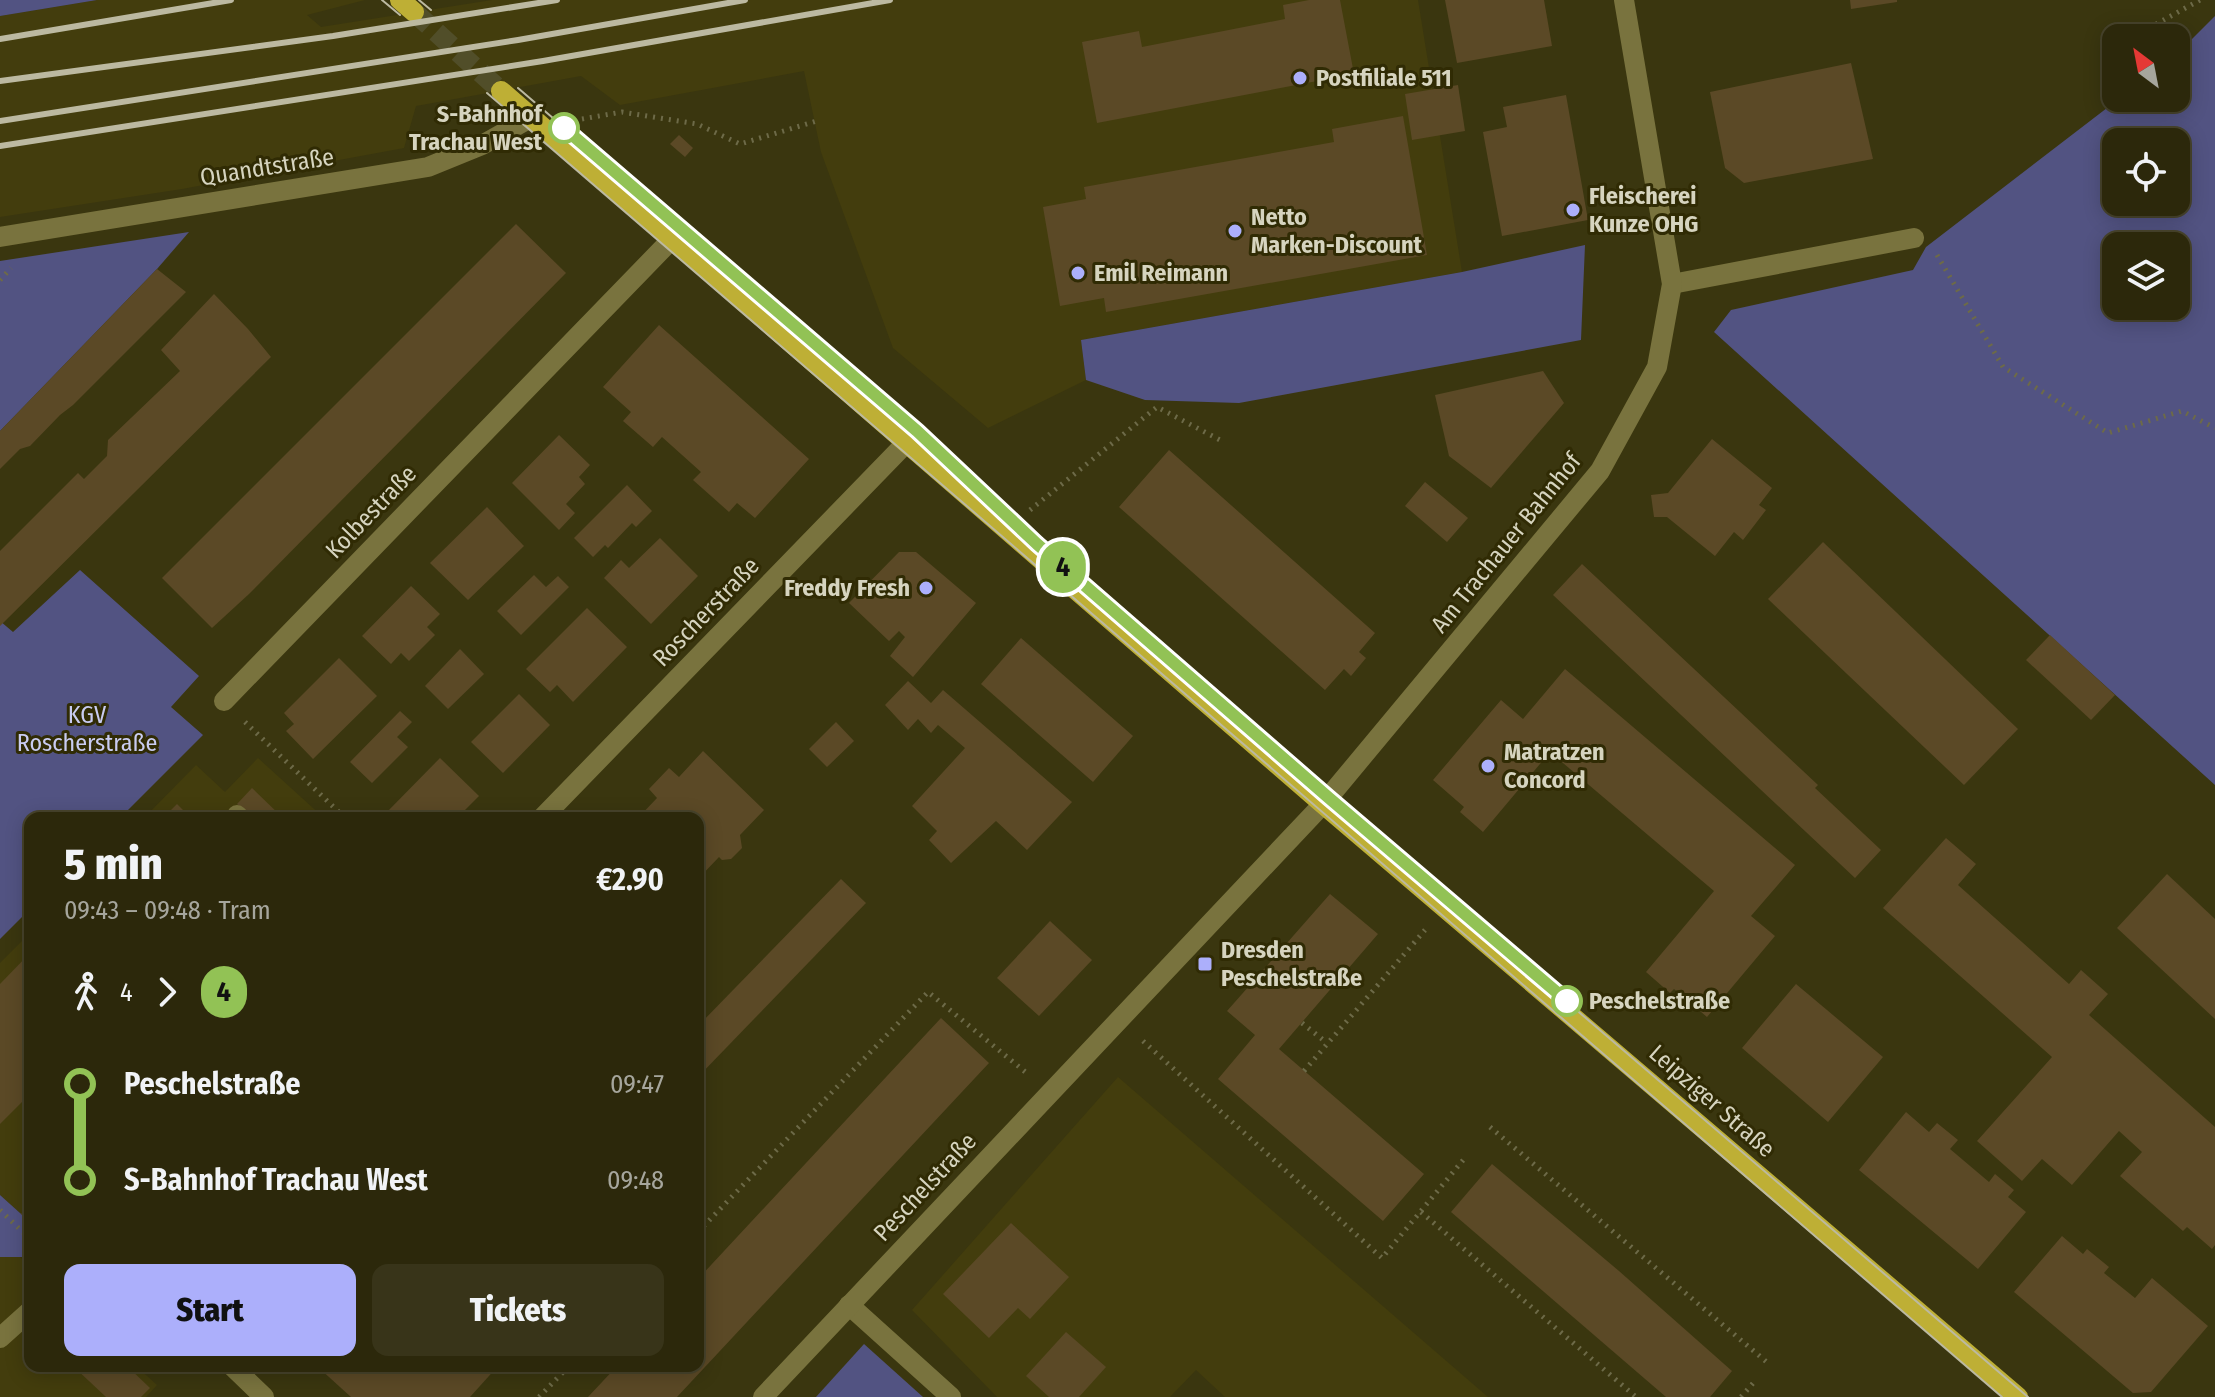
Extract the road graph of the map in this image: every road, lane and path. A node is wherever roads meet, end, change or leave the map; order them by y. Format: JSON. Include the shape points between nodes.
{"nodes":[{"id":1,"x":1624,"y":0,"type":"edge"},
{"id":2,"x":2200,"y":0,"type":"edge"},
{"id":3,"x":2156,"y":24,"type":"edge"},
{"id":4,"x":501,"y":91,"type":"tunnel mouth"},
{"id":5,"x":532,"y":117,"type":"junction"},
{"id":6,"x":820,"y":120,"type":"dead end"},
{"id":7,"x":559,"y":140,"type":"junction"},
{"id":8,"x":0,"y":237,"type":"edge"},
{"id":9,"x":673,"y":238,"type":"junction"},
{"id":10,"x":1914,"y":238,"type":"joint"},
{"id":11,"x":1672,"y":284,"type":"junction"},
{"id":12,"x":2215,"y":428,"type":"edge"},
{"id":13,"x":1220,"y":440,"type":"dead end"},
{"id":14,"x":907,"y":442,"type":"junction"},
{"id":15,"x":1009,"y":531,"type":"junction"},
{"id":16,"x":224,"y":701,"type":"joint"},
{"id":17,"x":1323,"y":804,"type":"junction"},
{"id":18,"x":339,"y":812,"type":"edge"},
{"id":19,"x":548,"y":812,"type":"edge"},
{"id":20,"x":1444,"y":907,"type":"junction"},
{"id":21,"x":1119,"y":1020,"type":"junction"},
{"id":22,"x":1302,"y":1023,"type":"dead end"},
{"id":23,"x":1327,"y":1043,"type":"junction"},
{"id":24,"x":1304,"y":1071,"type":"dead end"},
{"id":25,"x":1051,"y":1093,"type":"junction"},
{"id":26,"x":1490,"y":1127,"type":"dead end"},
{"id":27,"x":1464,"y":1159,"type":"dead end"},
{"id":28,"x":0,"y":1210,"type":"edge"},
{"id":29,"x":1421,"y":1212,"type":"junction"},
{"id":30,"x":704,"y":1226,"type":"edge"},
{"id":31,"x":24,"y":1233,"type":"edge"},
{"id":32,"x":849,"y":1305,"type":"junction"},
{"id":33,"x":24,"y":1316,"type":"edge"},
{"id":34,"x":0,"y":1338,"type":"edge"},
{"id":35,"x":1769,"y":1364,"type":"dead end"},
{"id":36,"x":238,"y":1372,"type":"edge"},
{"id":37,"x":563,"y":1372,"type":"edge"},
{"id":38,"x":1755,"y":1381,"type":"dead end"},
{"id":39,"x":264,"y":1397,"type":"edge"},
{"id":40,"x":539,"y":1397,"type":"edge"},
{"id":41,"x":763,"y":1397,"type":"edge"},
{"id":42,"x":951,"y":1397,"type":"edge"},
{"id":43,"x":1636,"y":1397,"type":"edge"},
{"id":44,"x":1741,"y":1397,"type":"edge"},
{"id":45,"x":2018,"y":1397,"type":"edge"}],
"edges":[{"from":1,"to":11,"type":"street","name":"Am Trachauer Bahnhof"},
{"from":2,"to":3,"type":"path"},
{"from":4,"to":5,"type":"main road","name":"Leipziger Straße"},
{"from":5,"to":7,"type":"main road","name":"Leipziger Straße"},
{"from":5,"to":8,"type":"street","name":"Quandtstraße","via":[[428,167]]},
{"from":6,"to":7,"type":"path","via":[[740,144],[697,124],[622,112],[575,120]]},
{"from":7,"to":9,"type":"main road","name":"Leipziger Straße"},
{"from":9,"to":14,"type":"main road","name":"Leipziger Straße"},
{"from":9,"to":16,"type":"street","name":"Kolbestraße"},
{"from":10,"to":11,"type":"street"},
{"from":10,"to":12,"type":"path","via":[[1935,252],[2003,367],[2108,433],[2182,411]]},
{"from":11,"to":17,"type":"street","name":"Am Trachauer Bahnhof","via":[[1657,367],[1600,471]]},
{"from":13,"to":15,"type":"path","via":[[1157,407]]},
{"from":14,"to":15,"type":"main road","name":"Leipziger Straße"},
{"from":14,"to":19,"type":"street","name":"Roscherstraße"},
{"from":15,"to":17,"type":"main road","name":"Leipziger Straße"},
{"from":16,"to":18,"type":"path"},
{"from":17,"to":20,"type":"main road","name":"Leipziger Straße"},
{"from":17,"to":21,"type":"street","name":"Peschelstraße"},
{"from":20,"to":23,"type":"path"},
{"from":20,"to":45,"type":"main road","name":"Leipziger Straße"},
{"from":21,"to":25,"type":"street","name":"Peschelstraße"},
{"from":21,"to":29,"type":"path","via":[[1382,1258]]},
{"from":22,"to":23,"type":"path"},
{"from":23,"to":24,"type":"path"},
{"from":25,"to":30,"type":"path","via":[[928,992]]},
{"from":25,"to":32,"type":"street","name":"Peschelstraße"},
{"from":26,"to":35,"type":"path"},
{"from":27,"to":29,"type":"path"},
{"from":28,"to":31,"type":"path"},
{"from":29,"to":43,"type":"path"},
{"from":32,"to":41,"type":"street","name":"Peschelstraße"},
{"from":32,"to":42,"type":"street"},
{"from":33,"to":34,"type":"street"},
{"from":36,"to":39,"type":"street"},
{"from":37,"to":40,"type":"path"},
{"from":38,"to":44,"type":"path"}]}
